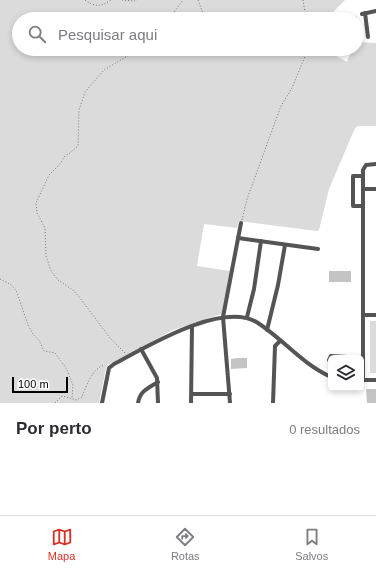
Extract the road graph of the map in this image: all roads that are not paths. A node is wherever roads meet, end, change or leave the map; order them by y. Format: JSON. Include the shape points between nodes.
{"nodes":[{"id":1,"x":376,"y":11,"type":"edge"},
{"id":2,"x":364,"y":13,"type":"edge"},
{"id":3,"x":364,"y":18,"type":"edge"},
{"id":4,"x":368,"y":37,"type":"dead end"},
{"id":5,"x":376,"y":164,"type":"edge"},
{"id":6,"x":376,"y":169,"type":"edge"},
{"id":7,"x":363,"y":176,"type":"junction"},
{"id":8,"x":363,"y":189,"type":"junction"},
{"id":9,"x":376,"y":189,"type":"edge"},
{"id":10,"x":363,"y":206,"type":"junction"},
{"id":11,"x":241,"y":223,"type":"road end"},
{"id":12,"x":238,"y":238,"type":"junction"},
{"id":13,"x":261,"y":241,"type":"junction"},
{"id":14,"x":285,"y":245,"type":"junction"},
{"id":15,"x":318,"y":249,"type":"dead end"},
{"id":16,"x":363,"y":315,"type":"junction"},
{"id":17,"x":376,"y":315,"type":"edge"},
{"id":18,"x":223,"y":317,"type":"junction"},
{"id":19,"x":247,"y":317,"type":"junction"},
{"id":20,"x":192,"y":326,"type":"junction"},
{"id":21,"x":267,"y":330,"type":"junction"},
{"id":22,"x":280,"y":341,"type":"junction"},
{"id":23,"x":141,"y":350,"type":"junction"},
{"id":24,"x":363,"y":355,"type":"edge"},
{"id":25,"x":328,"y":376,"type":"edge"},
{"id":26,"x":364,"y":380,"type":"edge"},
{"id":27,"x":376,"y":380,"type":"edge"},
{"id":28,"x":158,"y":382,"type":"junction"},
{"id":29,"x":192,"y":394,"type":"junction"},
{"id":30,"x":230,"y":394,"type":"junction"},
{"id":31,"x":102,"y":403,"type":"edge"},
{"id":32,"x":138,"y":403,"type":"edge"},
{"id":33,"x":158,"y":403,"type":"edge"},
{"id":34,"x":191,"y":403,"type":"edge"},
{"id":35,"x":230,"y":403,"type":"edge"},
{"id":36,"x":273,"y":403,"type":"edge"}],
"edges":[{"from":1,"to":2,"type":"street"},
{"from":3,"to":4,"type":"street"},
{"from":5,"to":6,"type":"street"},
{"from":5,"to":7,"type":"street","via":[[366,165]]},
{"from":7,"to":8,"type":"street"},
{"from":7,"to":10,"type":"street","via":[[353,176],[353,206]]},
{"from":8,"to":9,"type":"street"},
{"from":8,"to":10,"type":"street"},
{"from":10,"to":16,"type":"street"},
{"from":11,"to":12,"type":"street"},
{"from":12,"to":13,"type":"street"},
{"from":12,"to":18,"type":"street"},
{"from":13,"to":14,"type":"street"},
{"from":13,"to":19,"type":"street"},
{"from":14,"to":15,"type":"street"},
{"from":14,"to":21,"type":"street"},
{"from":16,"to":17,"type":"street"},
{"from":16,"to":24,"type":"street"},
{"from":18,"to":19,"type":"street"},
{"from":18,"to":20,"type":"street"},
{"from":18,"to":30,"type":"street"},
{"from":19,"to":21,"type":"street"},
{"from":20,"to":23,"type":"street","via":[[172,333]]},
{"from":20,"to":29,"type":"street"},
{"from":21,"to":22,"type":"street"},
{"from":22,"to":25,"type":"street","via":[[318,372]]},
{"from":22,"to":36,"type":"street","via":[[275,346]]},
{"from":23,"to":28,"type":"street"},
{"from":23,"to":31,"type":"street","via":[[109,368]]},
{"from":26,"to":27,"type":"street"},
{"from":28,"to":32,"type":"street","via":[[143,392]]},
{"from":28,"to":33,"type":"street"},
{"from":29,"to":30,"type":"street"},
{"from":29,"to":34,"type":"street"},
{"from":30,"to":35,"type":"street"}]}
